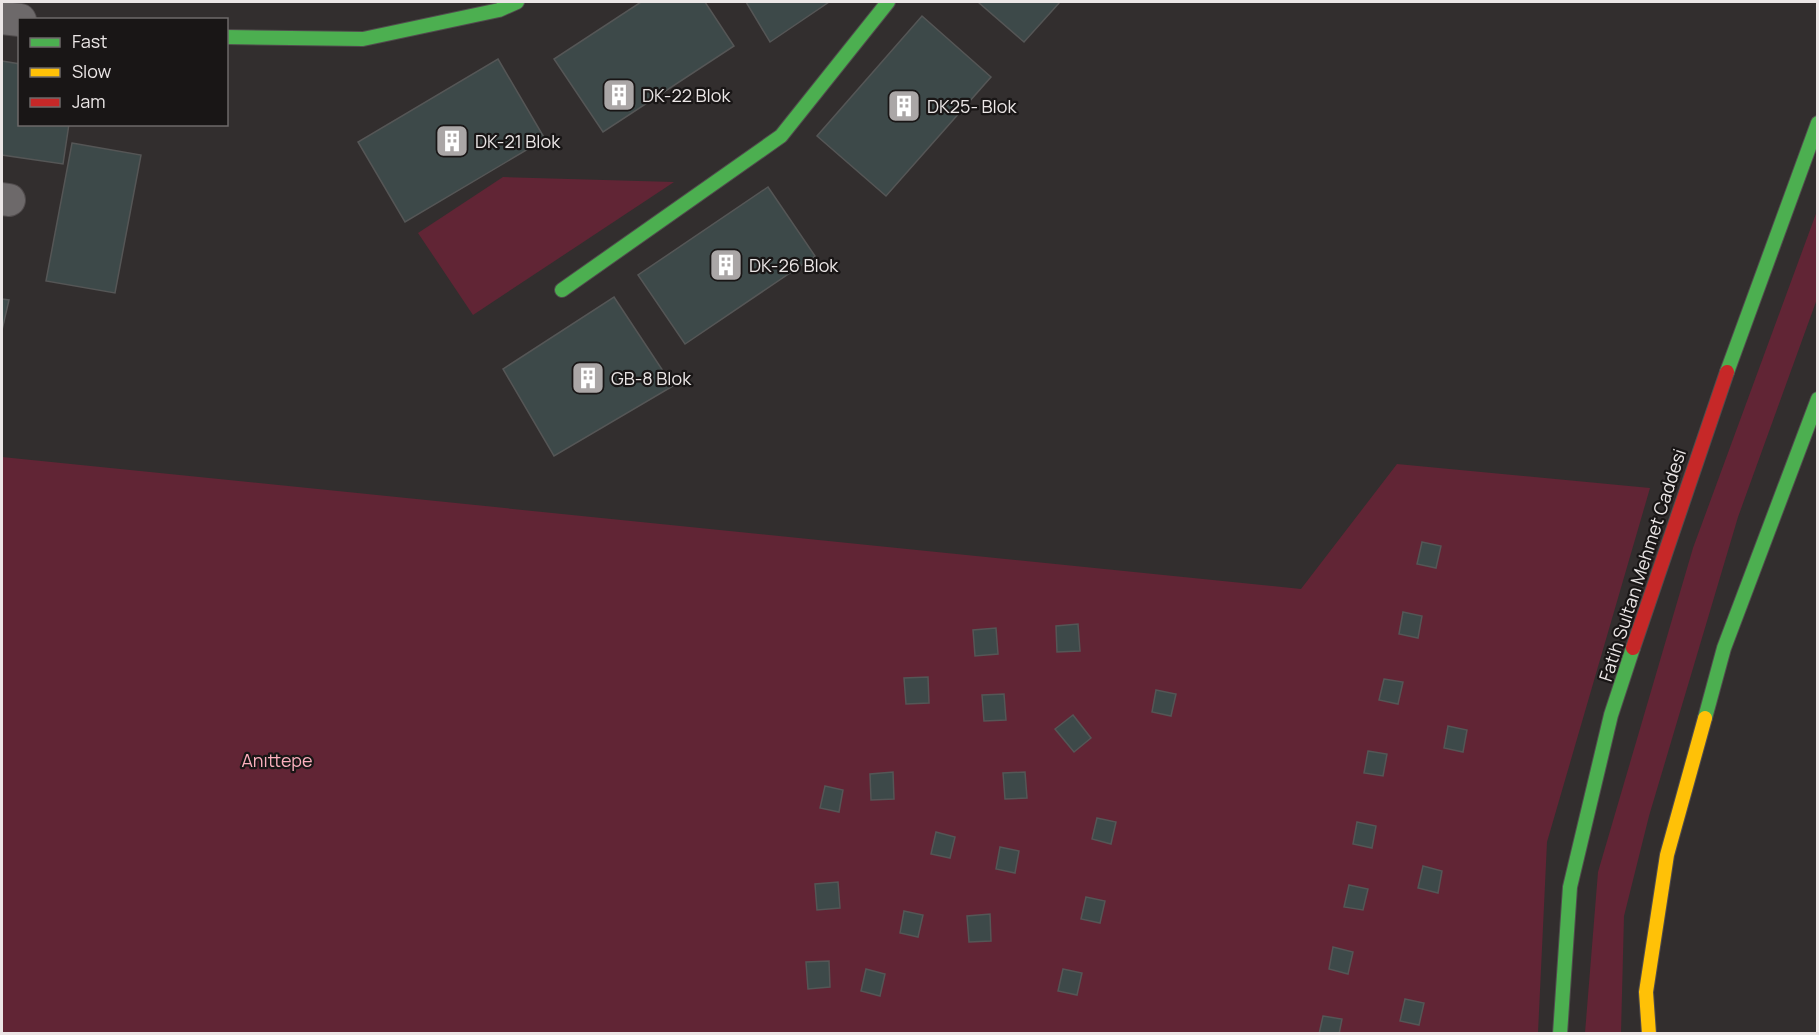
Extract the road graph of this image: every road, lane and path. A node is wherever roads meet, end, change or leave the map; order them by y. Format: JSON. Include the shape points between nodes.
{"nodes":[{"id":1,"x":517,"y":2,"type":"edge"},
{"id":2,"x":888,"y":2,"type":"edge"},
{"id":3,"x":2,"y":18,"type":"edge"},
{"id":4,"x":18,"y":20,"type":"edge"},
{"id":5,"x":228,"y":37,"type":"edge"},
{"id":6,"x":1818,"y":123,"type":"edge"},
{"id":7,"x":562,"y":290,"type":"dead end"},
{"id":8,"x":1818,"y":399,"type":"edge"},
{"id":9,"x":1560,"y":1034,"type":"edge"},
{"id":10,"x":1649,"y":1034,"type":"edge"}],
"edges":[{"from":1,"to":5,"type":"main road","via":[[499,10],[363,39]]},
{"from":2,"to":7,"type":"main road","via":[[781,136]]},
{"from":3,"to":4,"type":"street"},
{"from":6,"to":9,"type":"main road","name":"Fatih Sultan Mehmet Caddesi","via":[[1700,444],[1611,715],[1570,887]]},
{"from":8,"to":10,"type":"main road","via":[[1724,648],[1667,855],[1646,992]]}]}
